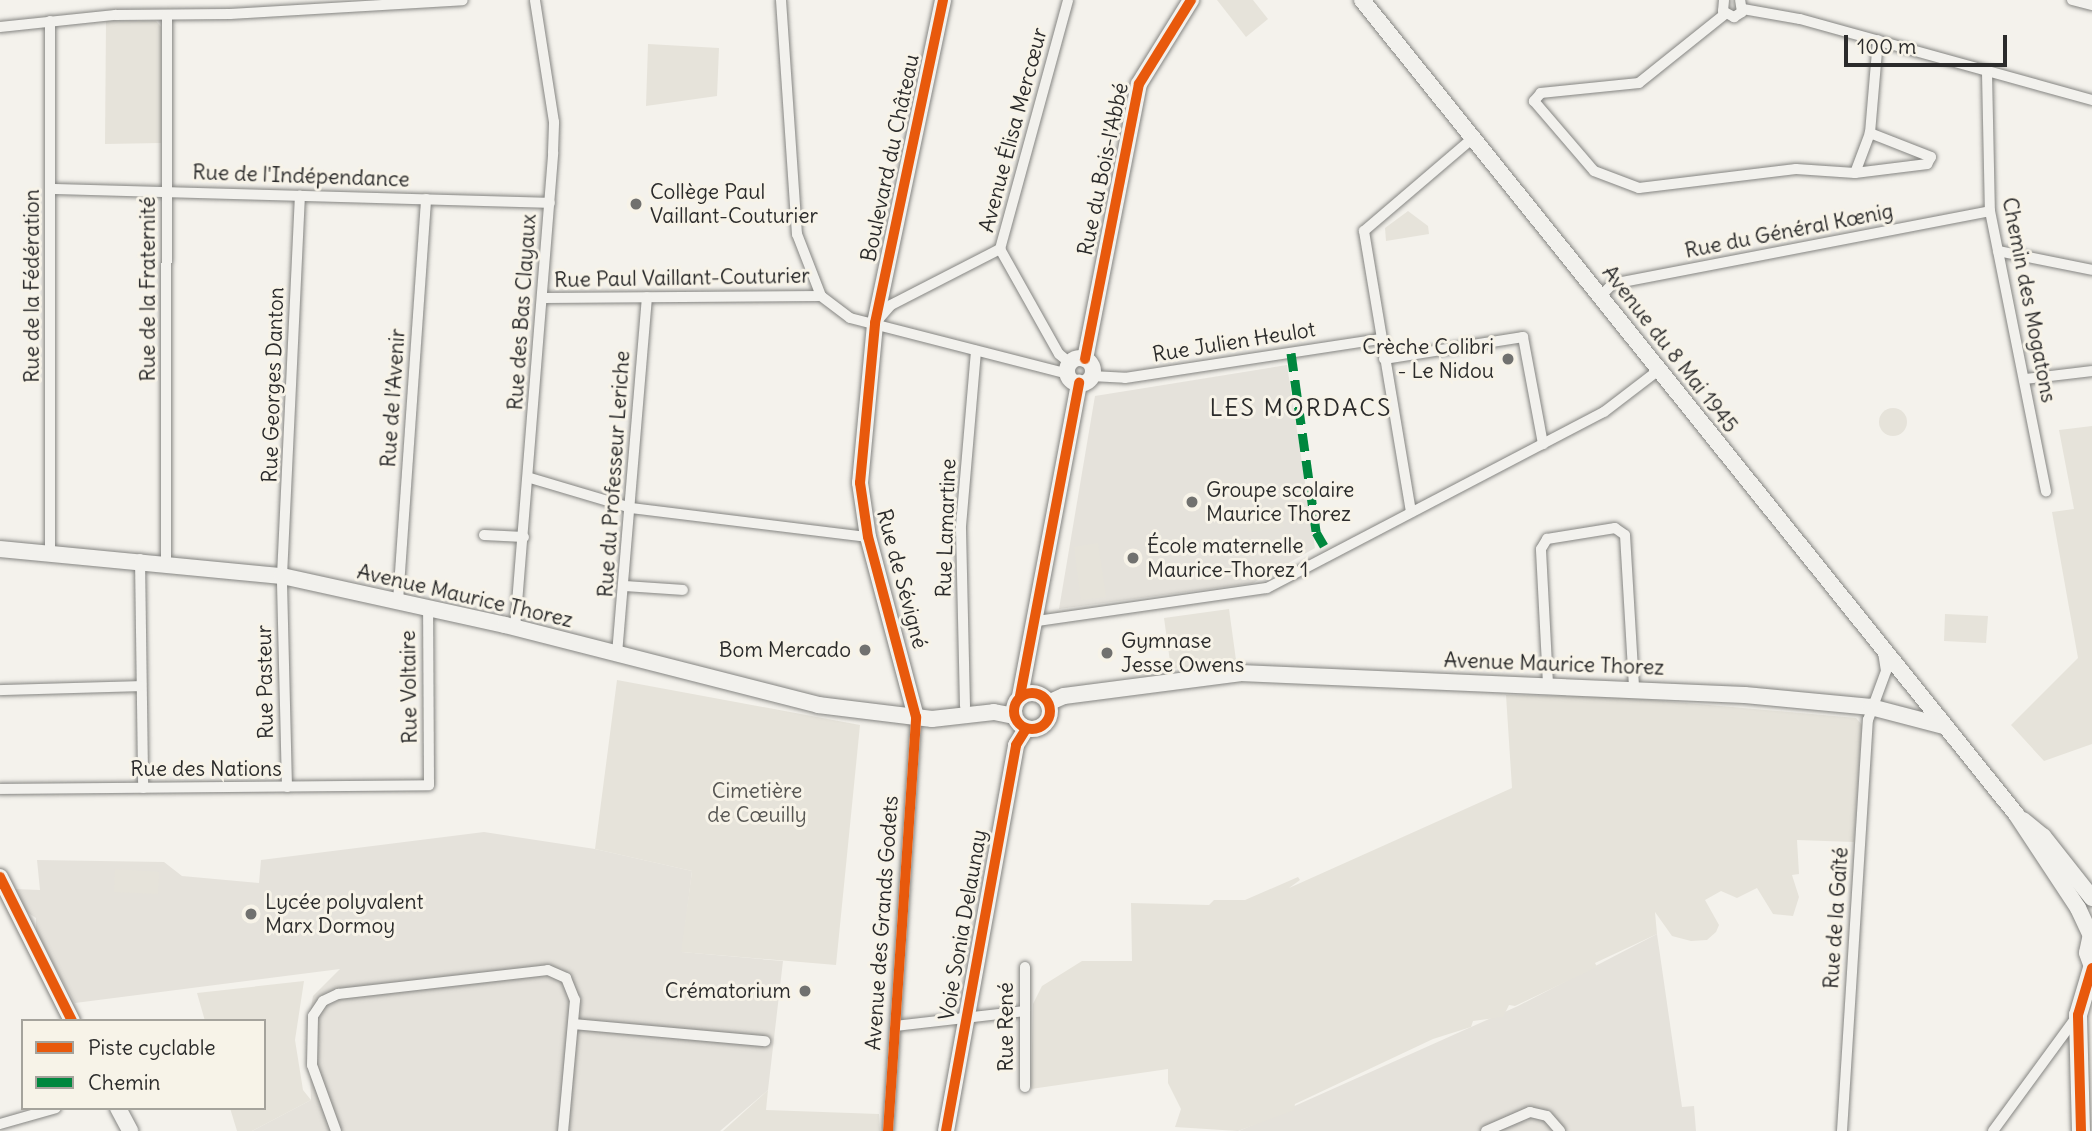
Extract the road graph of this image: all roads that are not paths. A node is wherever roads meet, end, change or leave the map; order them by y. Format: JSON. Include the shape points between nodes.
{"nodes":[{"id":1,"x":230,"y":0,"type":"edge"},
{"id":2,"x":463,"y":0,"type":"edge"},
{"id":3,"x":535,"y":0,"type":"edge"},
{"id":4,"x":781,"y":0,"type":"edge"},
{"id":5,"x":943,"y":0,"type":"edge"},
{"id":6,"x":1068,"y":0,"type":"edge"},
{"id":7,"x":1191,"y":0,"type":"edge"},
{"id":8,"x":1362,"y":0,"type":"edge"},
{"id":9,"x":1724,"y":0,"type":"edge"},
{"id":10,"x":2072,"y":0,"type":"edge"},
{"id":11,"x":1747,"y":4,"type":"edge"},
{"id":12,"x":2092,"y":5,"type":"edge"},
{"id":13,"x":230,"y":14,"type":"junction"},
{"id":14,"x":1725,"y":14,"type":"junction"},
{"id":15,"x":167,"y":15,"type":"junction"},
{"id":16,"x":50,"y":21,"type":"junction"},
{"id":17,"x":0,"y":27,"type":"edge"},
{"id":18,"x":1878,"y":40,"type":"junction"},
{"id":19,"x":1987,"y":73,"type":"junction"},
{"id":20,"x":2092,"y":100,"type":"edge"},
{"id":21,"x":1870,"y":133,"type":"junction"},
{"id":22,"x":1473,"y":138,"type":"junction"},
{"id":23,"x":1855,"y":173,"type":"junction"},
{"id":24,"x":51,"y":189,"type":"junction"},
{"id":25,"x":167,"y":191,"type":"junction"},
{"id":26,"x":300,"y":195,"type":"junction"},
{"id":27,"x":426,"y":199,"type":"junction"},
{"id":28,"x":550,"y":203,"type":"junction"},
{"id":29,"x":1990,"y":211,"type":"junction"},
{"id":30,"x":1000,"y":250,"type":"junction"},
{"id":31,"x":1998,"y":251,"type":"junction"},
{"id":32,"x":2092,"y":270,"type":"edge"},
{"id":33,"x":821,"y":296,"type":"junction"},
{"id":34,"x":1601,"y":296,"type":"junction"},
{"id":35,"x":647,"y":297,"type":"junction"},
{"id":36,"x":543,"y":298,"type":"junction"},
{"id":37,"x":875,"y":323,"type":"junction"},
{"id":38,"x":1381,"y":339,"type":"junction"},
{"id":39,"x":976,"y":351,"type":"junction"},
{"id":40,"x":1384,"y":359,"type":"junction"},
{"id":41,"x":1660,"y":369,"type":"junction"},
{"id":42,"x":1079,"y":371,"type":"junction"},
{"id":43,"x":2092,"y":371,"type":"edge"},
{"id":44,"x":2025,"y":379,"type":"junction"},
{"id":45,"x":1543,"y":444,"type":"junction"},
{"id":46,"x":530,"y":478,"type":"junction"},
{"id":47,"x":2046,"y":491,"type":"dead end"},
{"id":48,"x":631,"y":508,"type":"junction"},
{"id":49,"x":1412,"y":512,"type":"junction"},
{"id":50,"x":484,"y":535,"type":"dead end"},
{"id":51,"x":524,"y":537,"type":"junction"},
{"id":52,"x":868,"y":537,"type":"junction"},
{"id":53,"x":0,"y":548,"type":"edge"},
{"id":54,"x":50,"y":551,"type":"junction"},
{"id":55,"x":140,"y":559,"type":"junction"},
{"id":56,"x":166,"y":562,"type":"junction"},
{"id":57,"x":282,"y":576,"type":"junction"},
{"id":58,"x":626,"y":586,"type":"junction"},
{"id":59,"x":683,"y":590,"type":"dead end"},
{"id":60,"x":398,"y":601,"type":"junction"},
{"id":61,"x":428,"y":607,"type":"junction"},
{"id":62,"x":1037,"y":621,"type":"junction"},
{"id":63,"x":515,"y":628,"type":"junction"},
{"id":64,"x":1882,"y":648,"type":"junction"},
{"id":65,"x":617,"y":654,"type":"junction"},
{"id":66,"x":1549,"y":684,"type":"junction"},
{"id":67,"x":139,"y":686,"type":"junction"},
{"id":68,"x":1634,"y":687,"type":"junction"},
{"id":69,"x":0,"y":690,"type":"edge"},
{"id":70,"x":1021,"y":701,"type":"junction"},
{"id":71,"x":1048,"y":703,"type":"junction"},
{"id":72,"x":965,"y":706,"type":"junction"},
{"id":73,"x":1871,"y":707,"type":"junction"},
{"id":74,"x":916,"y":717,"type":"junction"},
{"id":75,"x":1944,"y":726,"type":"junction"},
{"id":76,"x":1026,"y":729,"type":"junction"},
{"id":77,"x":429,"y":785,"type":"joint"},
{"id":78,"x":287,"y":787,"type":"junction"},
{"id":79,"x":143,"y":788,"type":"junction"},
{"id":80,"x":0,"y":789,"type":"edge"},
{"id":81,"x":2016,"y":814,"type":"junction"},
{"id":82,"x":0,"y":877,"type":"edge"},
{"id":83,"x":2092,"y":898,"type":"edge"},
{"id":84,"x":2091,"y":935,"type":"edge"},
{"id":85,"x":2092,"y":966,"type":"edge"},
{"id":86,"x":1025,"y":967,"type":"dead end"},
{"id":87,"x":1025,"y":1011,"type":"junction"},
{"id":88,"x":2078,"y":1016,"type":"junction"},
{"id":89,"x":966,"y":1017,"type":"junction"},
{"id":90,"x":71,"y":1019,"type":"edge"},
{"id":91,"x":573,"y":1024,"type":"junction"},
{"id":92,"x":895,"y":1026,"type":"junction"},
{"id":93,"x":765,"y":1041,"type":"dead end"},
{"id":94,"x":1025,"y":1087,"type":"dead end"},
{"id":95,"x":49,"y":1110,"type":"edge"},
{"id":96,"x":119,"y":1110,"type":"edge"},
{"id":97,"x":0,"y":1124,"type":"edge"},
{"id":98,"x":130,"y":1131,"type":"edge"},
{"id":99,"x":336,"y":1131,"type":"edge"},
{"id":100,"x":563,"y":1131,"type":"edge"},
{"id":101,"x":888,"y":1131,"type":"edge"},
{"id":102,"x":946,"y":1131,"type":"edge"},
{"id":103,"x":1486,"y":1131,"type":"edge"},
{"id":104,"x":1559,"y":1131,"type":"edge"},
{"id":105,"x":1842,"y":1131,"type":"edge"},
{"id":106,"x":1993,"y":1131,"type":"edge"},
{"id":107,"x":2081,"y":1131,"type":"edge"}],
"edges":[{"from":1,"to":13,"type":"street"},
{"from":2,"to":13,"type":"street"},
{"from":3,"to":28,"type":"street","name":"Rue des Bas Clayaux","via":[[554,122]]},
{"from":4,"to":33,"type":"street","via":[[797,234]]},
{"from":5,"to":37,"type":"main road","name":"Boulevard du Château"},
{"from":6,"to":30,"type":"street","name":"Avenue Élisa Mercœur"},
{"from":7,"to":42,"type":"main road","name":"Rue du Bois-l'Abbé","via":[[1139,84]]},
{"from":8,"to":22,"type":"main road","name":"Avenue du 8 Mai 1945"},
{"from":9,"to":14,"type":"street"},
{"from":10,"to":12,"type":"street"},
{"from":11,"to":14,"type":"street","via":[[1737,16]]},
{"from":11,"to":18,"type":"street"},
{"from":13,"to":15,"type":"street"},
{"from":14,"to":23,"type":"street","via":[[1640,83],[1541,93],[1534,101],[1594,170],[1639,188],[1796,169]]},
{"from":15,"to":16,"type":"street"},
{"from":15,"to":25,"type":"street","name":"Rue de la Fraternité"},
{"from":16,"to":17,"type":"street"},
{"from":16,"to":24,"type":"street","name":"Rue de la Fédération"},
{"from":18,"to":19,"type":"street"},
{"from":18,"to":21,"type":"street"},
{"from":19,"to":20,"type":"street"},
{"from":19,"to":29,"type":"street","name":"Chemin des Mogatons"},
{"from":21,"to":23,"type":"street"},
{"from":21,"to":23,"type":"street","via":[[1931,157],[1927,164]]},
{"from":22,"to":34,"type":"main road","name":"Avenue du 8 Mai 1945"},
{"from":22,"to":38,"type":"street","via":[[1367,224]]},
{"from":24,"to":25,"type":"street","name":"Rue de l'Indépendance"},
{"from":24,"to":54,"type":"street","name":"Rue de la Fédération"},
{"from":25,"to":26,"type":"street","name":"Rue de l'Indépendance"},
{"from":25,"to":56,"type":"street","name":"Rue de la Fraternité"},
{"from":26,"to":27,"type":"street","name":"Rue de l'Indépendance"},
{"from":26,"to":57,"type":"street","name":"Rue Georges Danton"},
{"from":27,"to":28,"type":"street","name":"Rue de l'Indépendance"},
{"from":27,"to":60,"type":"street","name":"Rue de l’Avenir"},
{"from":28,"to":36,"type":"street","name":"Rue des Bas Clayaux"},
{"from":29,"to":31,"type":"street","name":"Chemin des Mogatons"},
{"from":29,"to":34,"type":"street","name":"Rue du Général Kœnig","via":[[1612,284]]},
{"from":30,"to":37,"type":"street","name":"Avenue Élisa Mercœur","via":[[891,306]]},
{"from":30,"to":42,"type":"street","via":[[1059,354]]},
{"from":31,"to":32,"type":"street"},
{"from":31,"to":44,"type":"street","name":"Chemin des Mogatons"},
{"from":33,"to":35,"type":"street","name":"Rue Paul Vaillant-Couturier"},
{"from":33,"to":37,"type":"street","via":[[850,318]]},
{"from":34,"to":41,"type":"main road","name":"Avenue du 8 Mai 1945"},
{"from":35,"to":36,"type":"street","name":"Rue Paul Vaillant-Couturier"},
{"from":35,"to":48,"type":"street","name":"Rue du Professeur Leriche"},
{"from":36,"to":46,"type":"street","name":"Rue des Bas Clayaux"},
{"from":37,"to":39,"type":"street","name":"Rue Julien Heulot"},
{"from":37,"to":52,"type":"main road","name":"Rue de Sévigné","via":[[860,483]]},
{"from":38,"to":40,"type":"street"},
{"from":38,"to":42,"type":"street","name":"Rue Julien Heulot","via":[[1129,378]]},
{"from":39,"to":42,"type":"street","name":"Rue Julien Heulot"},
{"from":39,"to":72,"type":"street","name":"Rue Lamartine","via":[[961,526]]},
{"from":40,"to":45,"type":"street","via":[[1523,337]]},
{"from":40,"to":49,"type":"street"},
{"from":41,"to":45,"type":"street","via":[[1604,412]]},
{"from":41,"to":64,"type":"main road","name":"Avenue du 8 Mai 1945"},
{"from":42,"to":62,"type":"main road","name":"Rue du Bois-l'Abbé"},
{"from":43,"to":44,"type":"street"},
{"from":44,"to":47,"type":"street","name":"Chemin des Mogatons"},
{"from":45,"to":49,"type":"street"},
{"from":46,"to":48,"type":"street"},
{"from":46,"to":51,"type":"street","name":"Rue des Bas Clayaux"},
{"from":48,"to":52,"type":"street"},
{"from":48,"to":58,"type":"street","name":"Rue du Professeur Leriche"},
{"from":49,"to":62,"type":"street","via":[[1267,588]]},
{"from":50,"to":51,"type":"street"},
{"from":51,"to":63,"type":"street","name":"Rue des Bas Clayaux"},
{"from":52,"to":74,"type":"main road","name":"Rue de Sévigné"},
{"from":53,"to":54,"type":"main road","name":"Avenue Maurice Thorez"},
{"from":54,"to":55,"type":"main road","name":"Avenue Maurice Thorez"},
{"from":55,"to":56,"type":"main road","name":"Avenue Maurice Thorez"},
{"from":55,"to":67,"type":"street"},
{"from":56,"to":57,"type":"main road","name":"Avenue Maurice Thorez"},
{"from":57,"to":60,"type":"main road","name":"Avenue Maurice Thorez"},
{"from":57,"to":78,"type":"street","name":"Rue Pasteur"},
{"from":58,"to":59,"type":"street"},
{"from":58,"to":65,"type":"street","name":"Rue du Professeur Leriche"},
{"from":60,"to":61,"type":"main road","name":"Avenue Maurice Thorez"},
{"from":61,"to":63,"type":"main road","name":"Avenue Maurice Thorez"},
{"from":61,"to":77,"type":"street","name":"Rue Voltaire"},
{"from":62,"to":70,"type":"main road","name":"Rue du Bois-l'Abbé"},
{"from":63,"to":65,"type":"main road","name":"Avenue Maurice Thorez"},
{"from":64,"to":73,"type":"street","name":"Rue de la Gaîté","via":[[1886,671]]},
{"from":64,"to":75,"type":"main road","name":"Avenue du 8 Mai 1945"},
{"from":65,"to":74,"type":"main road","name":"Avenue Maurice Thorez","via":[[818,705]]},
{"from":66,"to":68,"type":"main road","name":"Avenue Maurice Thorez"},
{"from":66,"to":68,"type":"street","via":[[1541,549],[1547,539],[1615,528],[1625,535]]},
{"from":66,"to":71,"type":"main road","name":"Avenue Maurice Thorez","via":[[1240,673],[1064,696]]},
{"from":67,"to":69,"type":"street"},
{"from":67,"to":79,"type":"street"},
{"from":68,"to":73,"type":"main road","name":"Avenue Maurice Thorez"},
{"from":70,"to":71,"type":"main road"},
{"from":70,"to":72,"type":"main road","name":"Avenue Maurice Thorez"},
{"from":70,"to":74,"type":"main road","name":"Avenue Maurice Thorez","via":[[993,712]]},
{"from":70,"to":76,"type":"main road"},
{"from":71,"to":76,"type":"main road","via":[[1048,720],[1034,730]]},
{"from":72,"to":74,"type":"main road","name":"Avenue Maurice Thorez"},
{"from":73,"to":75,"type":"main road","name":"Avenue Maurice Thorez"},
{"from":73,"to":105,"type":"street","name":"Rue de la Gaîté"},
{"from":74,"to":92,"type":"street","name":"Avenue des Grands Godets"},
{"from":75,"to":81,"type":"main road"},
{"from":76,"to":89,"type":"main road","name":"Voie Sonia Delaunay","via":[[1016,745]]},
{"from":77,"to":78,"type":"street","name":"Rue des Nations"},
{"from":78,"to":79,"type":"street","name":"Rue des Nations"},
{"from":79,"to":80,"type":"street","name":"Rue des Nations"},
{"from":81,"to":83,"type":"main road","via":[[2043,836]]},
{"from":81,"to":84,"type":"main road"},
{"from":82,"to":90,"type":"main road"},
{"from":84,"to":85,"type":"main road","via":[[2088,954]]},
{"from":85,"to":88,"type":"main road"},
{"from":86,"to":87,"type":"street","name":"Rue René"},
{"from":87,"to":89,"type":"street"},
{"from":87,"to":94,"type":"street","name":"Rue René"},
{"from":88,"to":106,"type":"street"},
{"from":88,"to":107,"type":"main road"},
{"from":89,"to":92,"type":"street"},
{"from":89,"to":102,"type":"main road","name":"Voie Sonia Delaunay"},
{"from":91,"to":93,"type":"street"},
{"from":91,"to":99,"type":"street","via":[[571,987],[548,970],[328,998],[313,1016],[312,1052],[318,1088]]},
{"from":91,"to":100,"type":"street"},
{"from":92,"to":101,"type":"street","name":"Avenue des Grands Godets"},
{"from":95,"to":97,"type":"street"},
{"from":96,"to":98,"type":"main road"},
{"from":103,"to":104,"type":"street","via":[[1530,1112],[1547,1116]]}]}
